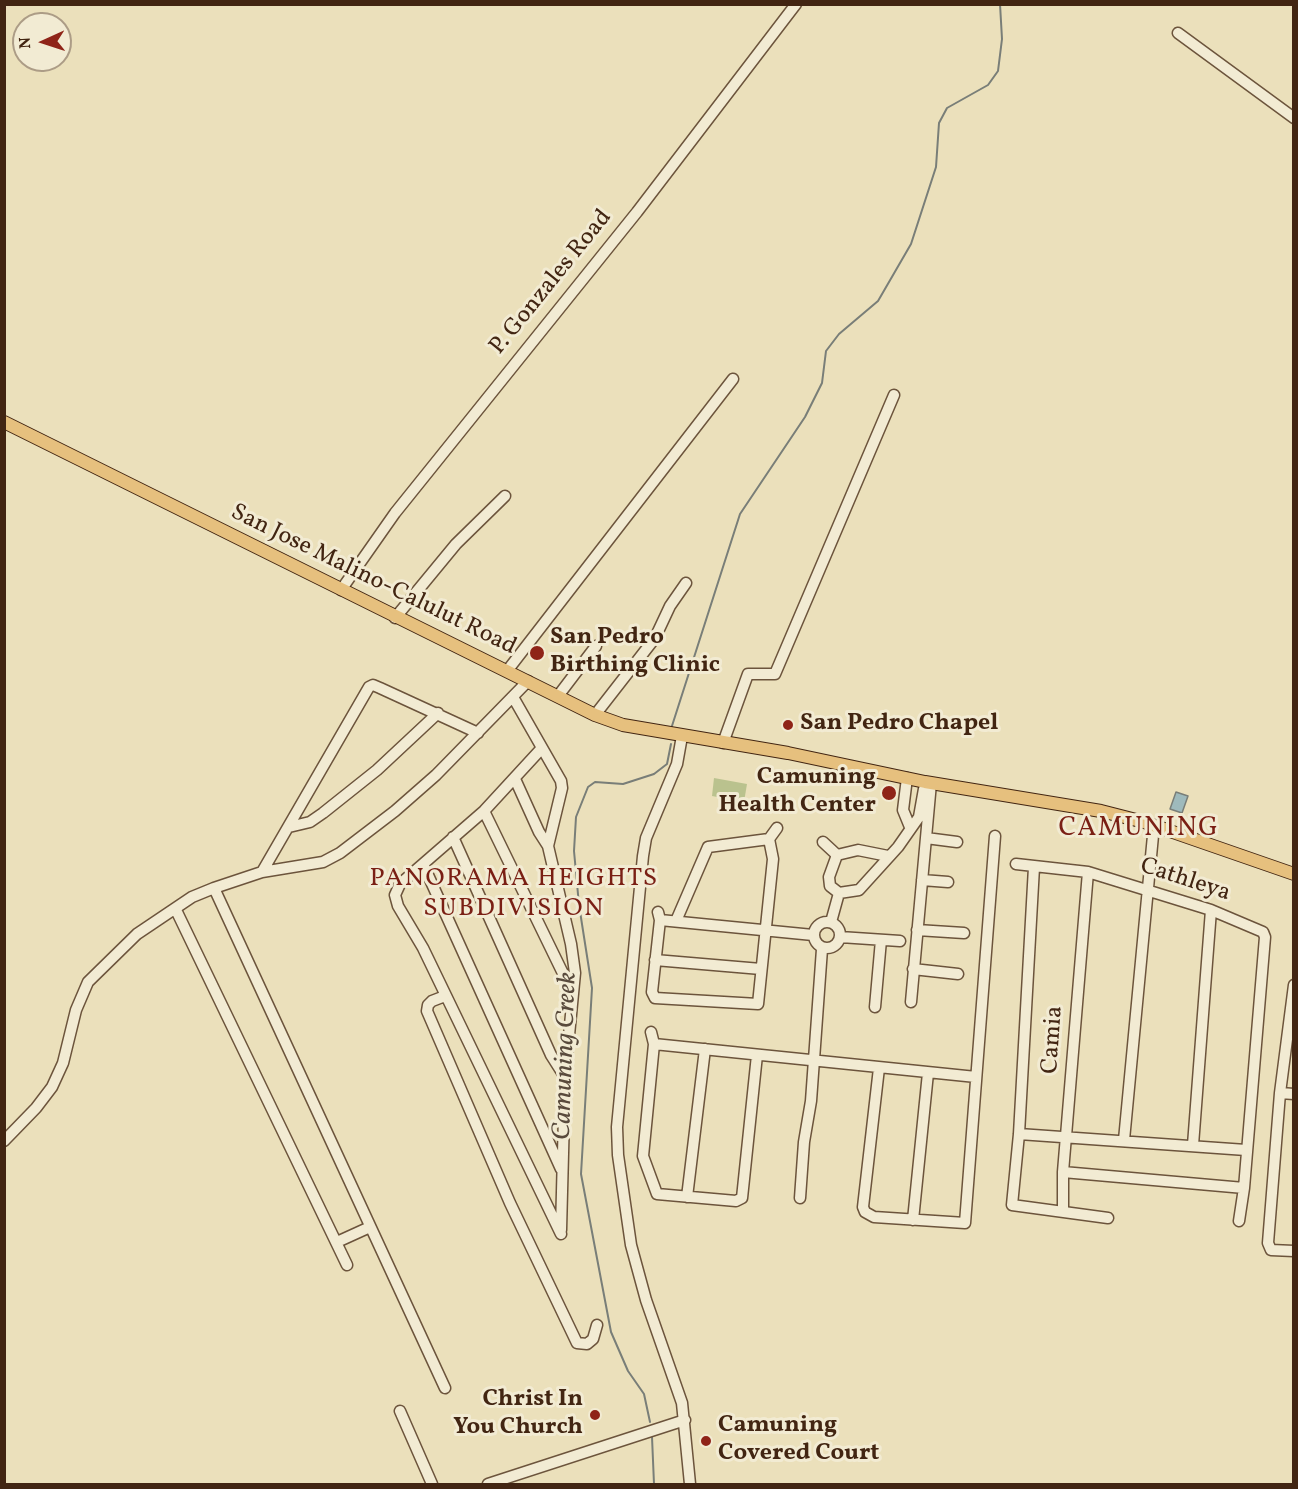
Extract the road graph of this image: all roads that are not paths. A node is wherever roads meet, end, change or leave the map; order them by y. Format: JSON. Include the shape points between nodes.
{"nodes":[{"id":1,"x":796,"y":4,"type":"edge"},
{"id":2,"x":1178,"y":33,"type":"dead end"},
{"id":3,"x":1293,"y":118,"type":"edge"},
{"id":4,"x":733,"y":379,"type":"dead end"},
{"id":5,"x":894,"y":395,"type":"dead end"},
{"id":6,"x":4,"y":422,"type":"edge"},
{"id":7,"x":505,"y":496,"type":"dead end"},
{"id":8,"x":686,"y":582,"type":"dead end"},
{"id":9,"x":341,"y":590,"type":"junction"},
{"id":10,"x":395,"y":618,"type":"junction"},
{"id":11,"x":596,"y":646,"type":"dead end"},
{"id":12,"x":507,"y":671,"type":"junction"},
{"id":13,"x":528,"y":681,"type":"junction"},
{"id":14,"x":558,"y":696,"type":"junction"},
{"id":15,"x":513,"y":697,"type":"junction"},
{"id":16,"x":438,"y":713,"type":"junction"},
{"id":17,"x":595,"y":716,"type":"junction"},
{"id":18,"x":478,"y":733,"type":"junction"},
{"id":19,"x":681,"y":736,"type":"junction"},
{"id":20,"x":723,"y":743,"type":"junction"},
{"id":21,"x":542,"y":748,"type":"junction"},
{"id":22,"x":907,"y":778,"type":"junction"},
{"id":23,"x":515,"y":779,"type":"junction"},
{"id":24,"x":928,"y":783,"type":"junction"},
{"id":25,"x":484,"y":811,"type":"junction"},
{"id":26,"x":1154,"y":825,"type":"junction"},
{"id":27,"x":289,"y":827,"type":"junction"},
{"id":28,"x":910,"y":827,"type":"junction"},
{"id":29,"x":777,"y":828,"type":"dead end"},
{"id":30,"x":995,"y":836,"type":"dead end"},
{"id":31,"x":453,"y":837,"type":"junction"},
{"id":32,"x":926,"y":838,"type":"junction"},
{"id":33,"x":769,"y":839,"type":"junction"},
{"id":34,"x":823,"y":842,"type":"dead end"},
{"id":35,"x":957,"y":842,"type":"dead end"},
{"id":36,"x":548,"y":846,"type":"junction"},
{"id":37,"x":837,"y":855,"type":"junction"},
{"id":38,"x":888,"y":856,"type":"junction"},
{"id":39,"x":423,"y":864,"type":"junction"},
{"id":40,"x":1016,"y":864,"type":"dead end"},
{"id":41,"x":1034,"y":867,"type":"junction"},
{"id":42,"x":262,"y":872,"type":"junction"},
{"id":43,"x":1088,"y":872,"type":"junction"},
{"id":44,"x":1293,"y":874,"type":"edge"},
{"id":45,"x":922,"y":880,"type":"junction"},
{"id":46,"x":948,"y":882,"type":"dead end"},
{"id":47,"x":214,"y":888,"type":"junction"},
{"id":48,"x":1146,"y":890,"type":"junction"},
{"id":49,"x":839,"y":893,"type":"junction"},
{"id":50,"x":176,"y":910,"type":"junction"},
{"id":51,"x":1211,"y":910,"type":"junction"},
{"id":52,"x":675,"y":921,"type":"junction"},
{"id":53,"x":831,"y":922,"type":"junction"},
{"id":54,"x":765,"y":929,"type":"junction"},
{"id":55,"x":917,"y":930,"type":"junction"},
{"id":56,"x":964,"y":933,"type":"dead end"},
{"id":57,"x":813,"y":935,"type":"junction"},
{"id":58,"x":840,"y":937,"type":"junction"},
{"id":59,"x":881,"y":940,"type":"junction"},
{"id":60,"x":900,"y":941,"type":"dead end"},
{"id":61,"x":822,"y":949,"type":"junction"},
{"id":62,"x":655,"y":960,"type":"junction"},
{"id":63,"x":761,"y":969,"type":"junction"},
{"id":64,"x":913,"y":969,"type":"junction"},
{"id":65,"x":958,"y":974,"type":"dead end"},
{"id":66,"x":1293,"y":985,"type":"edge"},
{"id":67,"x":573,"y":995,"type":"junction"},
{"id":68,"x":445,"y":996,"type":"junction"},
{"id":69,"x":911,"y":1002,"type":"dead end"},
{"id":70,"x":875,"y":1007,"type":"dead end"},
{"id":71,"x":651,"y":1032,"type":"dead end"},
{"id":72,"x":654,"y":1044,"type":"junction"},
{"id":73,"x":705,"y":1049,"type":"junction"},
{"id":74,"x":757,"y":1055,"type":"junction"},
{"id":75,"x":813,"y":1060,"type":"junction"},
{"id":76,"x":879,"y":1068,"type":"junction"},
{"id":77,"x":928,"y":1073,"type":"junction"},
{"id":78,"x":565,"y":1077,"type":"junction"},
{"id":79,"x":976,"y":1077,"type":"junction"},
{"id":80,"x":1280,"y":1093,"type":"junction"},
{"id":81,"x":1293,"y":1094,"type":"edge"},
{"id":82,"x":1019,"y":1134,"type":"junction"},
{"id":83,"x":1067,"y":1138,"type":"junction"},
{"id":84,"x":1124,"y":1140,"type":"junction"},
{"id":85,"x":4,"y":1141,"type":"edge"},
{"id":86,"x":1193,"y":1145,"type":"junction"},
{"id":87,"x":1246,"y":1150,"type":"junction"},
{"id":88,"x":562,"y":1172,"type":"junction"},
{"id":89,"x":1063,"y":1172,"type":"junction"},
{"id":90,"x":1244,"y":1188,"type":"junction"},
{"id":91,"x":687,"y":1197,"type":"junction"},
{"id":92,"x":800,"y":1198,"type":"dead end"},
{"id":93,"x":1063,"y":1211,"type":"junction"},
{"id":94,"x":1108,"y":1218,"type":"dead end"},
{"id":95,"x":913,"y":1220,"type":"junction"},
{"id":96,"x":1239,"y":1221,"type":"dead end"},
{"id":97,"x":370,"y":1227,"type":"junction"},
{"id":98,"x":337,"y":1242,"type":"junction"},
{"id":99,"x":1293,"y":1251,"type":"edge"},
{"id":100,"x":347,"y":1265,"type":"dead end"},
{"id":101,"x":597,"y":1325,"type":"dead end"},
{"id":102,"x":446,"y":1388,"type":"dead end"},
{"id":103,"x":400,"y":1411,"type":"dead end"},
{"id":104,"x":685,"y":1420,"type":"junction"},
{"id":105,"x":432,"y":1485,"type":"edge"},
{"id":106,"x":488,"y":1485,"type":"edge"},
{"id":107,"x":690,"y":1485,"type":"edge"}],
"edges":[{"from":1,"to":9,"type":"street","name":"P. Gonzales Road","via":[[637,212],[395,513]]},
{"from":2,"to":3,"type":"street"},
{"from":4,"to":12,"type":"street"},
{"from":5,"to":20,"type":"street","via":[[775,674],[748,674]]},
{"from":6,"to":9,"type":"main road","name":"San Jose Malino-Calulut Road"},
{"from":7,"to":10,"type":"street","via":[[456,544]]},
{"from":8,"to":17,"type":"street","via":[[655,638]]},
{"from":9,"to":10,"type":"main road","name":"San Jose Malino-Calulut Road"},
{"from":10,"to":12,"type":"main road","name":"San Jose Malino-Calulut Road"},
{"from":11,"to":14,"type":"street"},
{"from":12,"to":13,"type":"main road","name":"San Jose Malino-Calulut Road"},
{"from":13,"to":14,"type":"main road","name":"San Jose Malino-Calulut Road"},
{"from":13,"to":15,"type":"street"},
{"from":14,"to":17,"type":"main road","name":"San Jose Malino-Calulut Road"},
{"from":15,"to":18,"type":"street"},
{"from":15,"to":21,"type":"street"},
{"from":16,"to":18,"type":"street"},
{"from":16,"to":27,"type":"street","via":[[323,813],[310,822]]},
{"from":16,"to":27,"type":"street","via":[[369,687]]},
{"from":17,"to":19,"type":"main road","name":"San Jose Malino-Calulut Road"},
{"from":18,"to":42,"type":"street","via":[[394,811],[340,853],[304,867]]},
{"from":19,"to":20,"type":"main road","name":"San Jose Malino-Calulut Road"},
{"from":19,"to":104,"type":"street","via":[[677,764],[646,838],[643,856],[617,1127],[634,1260]]},
{"from":20,"to":22,"type":"main road","name":"San Jose Malino-Calulut Road"},
{"from":21,"to":23,"type":"street"},
{"from":21,"to":36,"type":"street","via":[[562,788]]},
{"from":22,"to":24,"type":"main road","name":"San Jose Malino-Calulut Road"},
{"from":22,"to":28,"type":"street","via":[[903,810]]},
{"from":23,"to":25,"type":"street"},
{"from":23,"to":36,"type":"street"},
{"from":24,"to":26,"type":"main road","name":"San Jose Malino-Calulut Road","via":[[1101,811]]},
{"from":24,"to":28,"type":"street","via":[[919,817]]},
{"from":24,"to":32,"type":"street"},
{"from":25,"to":31,"type":"street"},
{"from":25,"to":67,"type":"street"},
{"from":26,"to":44,"type":"main road","name":"San Jose Malino-Calulut Road"},
{"from":26,"to":48,"type":"street"},
{"from":27,"to":42,"type":"street"},
{"from":28,"to":38,"type":"street"},
{"from":29,"to":33,"type":"street"},
{"from":30,"to":79,"type":"street"},
{"from":31,"to":39,"type":"street"},
{"from":31,"to":78,"type":"street","via":[[551,1055]]},
{"from":32,"to":35,"type":"street"},
{"from":32,"to":45,"type":"street"},
{"from":33,"to":52,"type":"street","via":[[708,847]]},
{"from":33,"to":54,"type":"street","via":[[773,859]]},
{"from":34,"to":37,"type":"street"},
{"from":36,"to":67,"type":"street","via":[[571,944]]},
{"from":37,"to":38,"type":"street","via":[[858,850]]},
{"from":37,"to":49,"type":"street","via":[[829,877],[830,886]]},
{"from":38,"to":49,"type":"street","via":[[859,890]]},
{"from":39,"to":68,"type":"street","via":[[400,884],[395,895]]},
{"from":39,"to":88,"type":"street"},
{"from":40,"to":41,"type":"street","name":"Cathleya"},
{"from":41,"to":43,"type":"street","name":"Cathleya"},
{"from":41,"to":82,"type":"street"},
{"from":42,"to":47,"type":"street"},
{"from":43,"to":48,"type":"street","name":"Cathleya"},
{"from":43,"to":83,"type":"street","name":"Camia"},
{"from":45,"to":46,"type":"street"},
{"from":45,"to":55,"type":"street"},
{"from":47,"to":50,"type":"street","via":[[192,897]]},
{"from":47,"to":97,"type":"street"},
{"from":48,"to":51,"type":"street","name":"Cathleya"},
{"from":48,"to":84,"type":"street"},
{"from":49,"to":53,"type":"street"},
{"from":50,"to":85,"type":"street","via":[[137,934],[88,982],[52,1087]]},
{"from":50,"to":98,"type":"street"},
{"from":51,"to":86,"type":"street"},
{"from":51,"to":87,"type":"street","name":"Cathleya","via":[[1260,930],[1264,937]]},
{"from":52,"to":54,"type":"street"},
{"from":52,"to":62,"type":"street","via":[[659,916]]},
{"from":53,"to":57,"type":"street","via":[[819,925]]},
{"from":53,"to":58,"type":"street"},
{"from":54,"to":57,"type":"street"},
{"from":54,"to":63,"type":"street"},
{"from":55,"to":56,"type":"street"},
{"from":55,"to":64,"type":"street"},
{"from":57,"to":61,"type":"street"},
{"from":58,"to":59,"type":"street"},
{"from":58,"to":61,"type":"street","via":[[832,948]]},
{"from":59,"to":60,"type":"street"},
{"from":59,"to":70,"type":"street"},
{"from":61,"to":75,"type":"street"},
{"from":62,"to":63,"type":"street"},
{"from":62,"to":63,"type":"street","via":[[655,998],[755,1006],[760,1002]]},
{"from":64,"to":65,"type":"street"},
{"from":64,"to":69,"type":"street"},
{"from":66,"to":80,"type":"street"},
{"from":67,"to":78,"type":"street"},
{"from":68,"to":88,"type":"street","via":[[561,1234]]},
{"from":68,"to":101,"type":"street","via":[[432,1001],[427,1011],[510,1203],[577,1344],[593,1339]]},
{"from":71,"to":72,"type":"street"},
{"from":72,"to":73,"type":"street"},
{"from":72,"to":91,"type":"street","via":[[643,1156],[655,1193]]},
{"from":73,"to":74,"type":"street"},
{"from":73,"to":91,"type":"street"},
{"from":74,"to":75,"type":"street"},
{"from":74,"to":91,"type":"street","via":[[742,1198],[736,1201]]},
{"from":75,"to":76,"type":"street"},
{"from":75,"to":92,"type":"street"},
{"from":76,"to":77,"type":"street"},
{"from":76,"to":95,"type":"street","via":[[863,1207],[868,1216]]},
{"from":77,"to":79,"type":"street"},
{"from":77,"to":95,"type":"street"},
{"from":78,"to":88,"type":"street"},
{"from":79,"to":95,"type":"street","via":[[965,1223]]},
{"from":80,"to":81,"type":"street"},
{"from":80,"to":99,"type":"street","via":[[1268,1243],[1271,1250]]},
{"from":82,"to":83,"type":"street"},
{"from":82,"to":93,"type":"street","via":[[1012,1205]]},
{"from":83,"to":84,"type":"street"},
{"from":83,"to":89,"type":"street","name":"Camia"},
{"from":84,"to":86,"type":"street"},
{"from":86,"to":87,"type":"street"},
{"from":87,"to":90,"type":"street"},
{"from":89,"to":90,"type":"street"},
{"from":89,"to":93,"type":"street","name":"Camia"},
{"from":90,"to":96,"type":"street"},
{"from":93,"to":94,"type":"street"},
{"from":97,"to":98,"type":"street"},
{"from":97,"to":102,"type":"street"},
{"from":98,"to":100,"type":"street"},
{"from":103,"to":105,"type":"street"},
{"from":104,"to":106,"type":"street"},
{"from":104,"to":107,"type":"street"}]}
